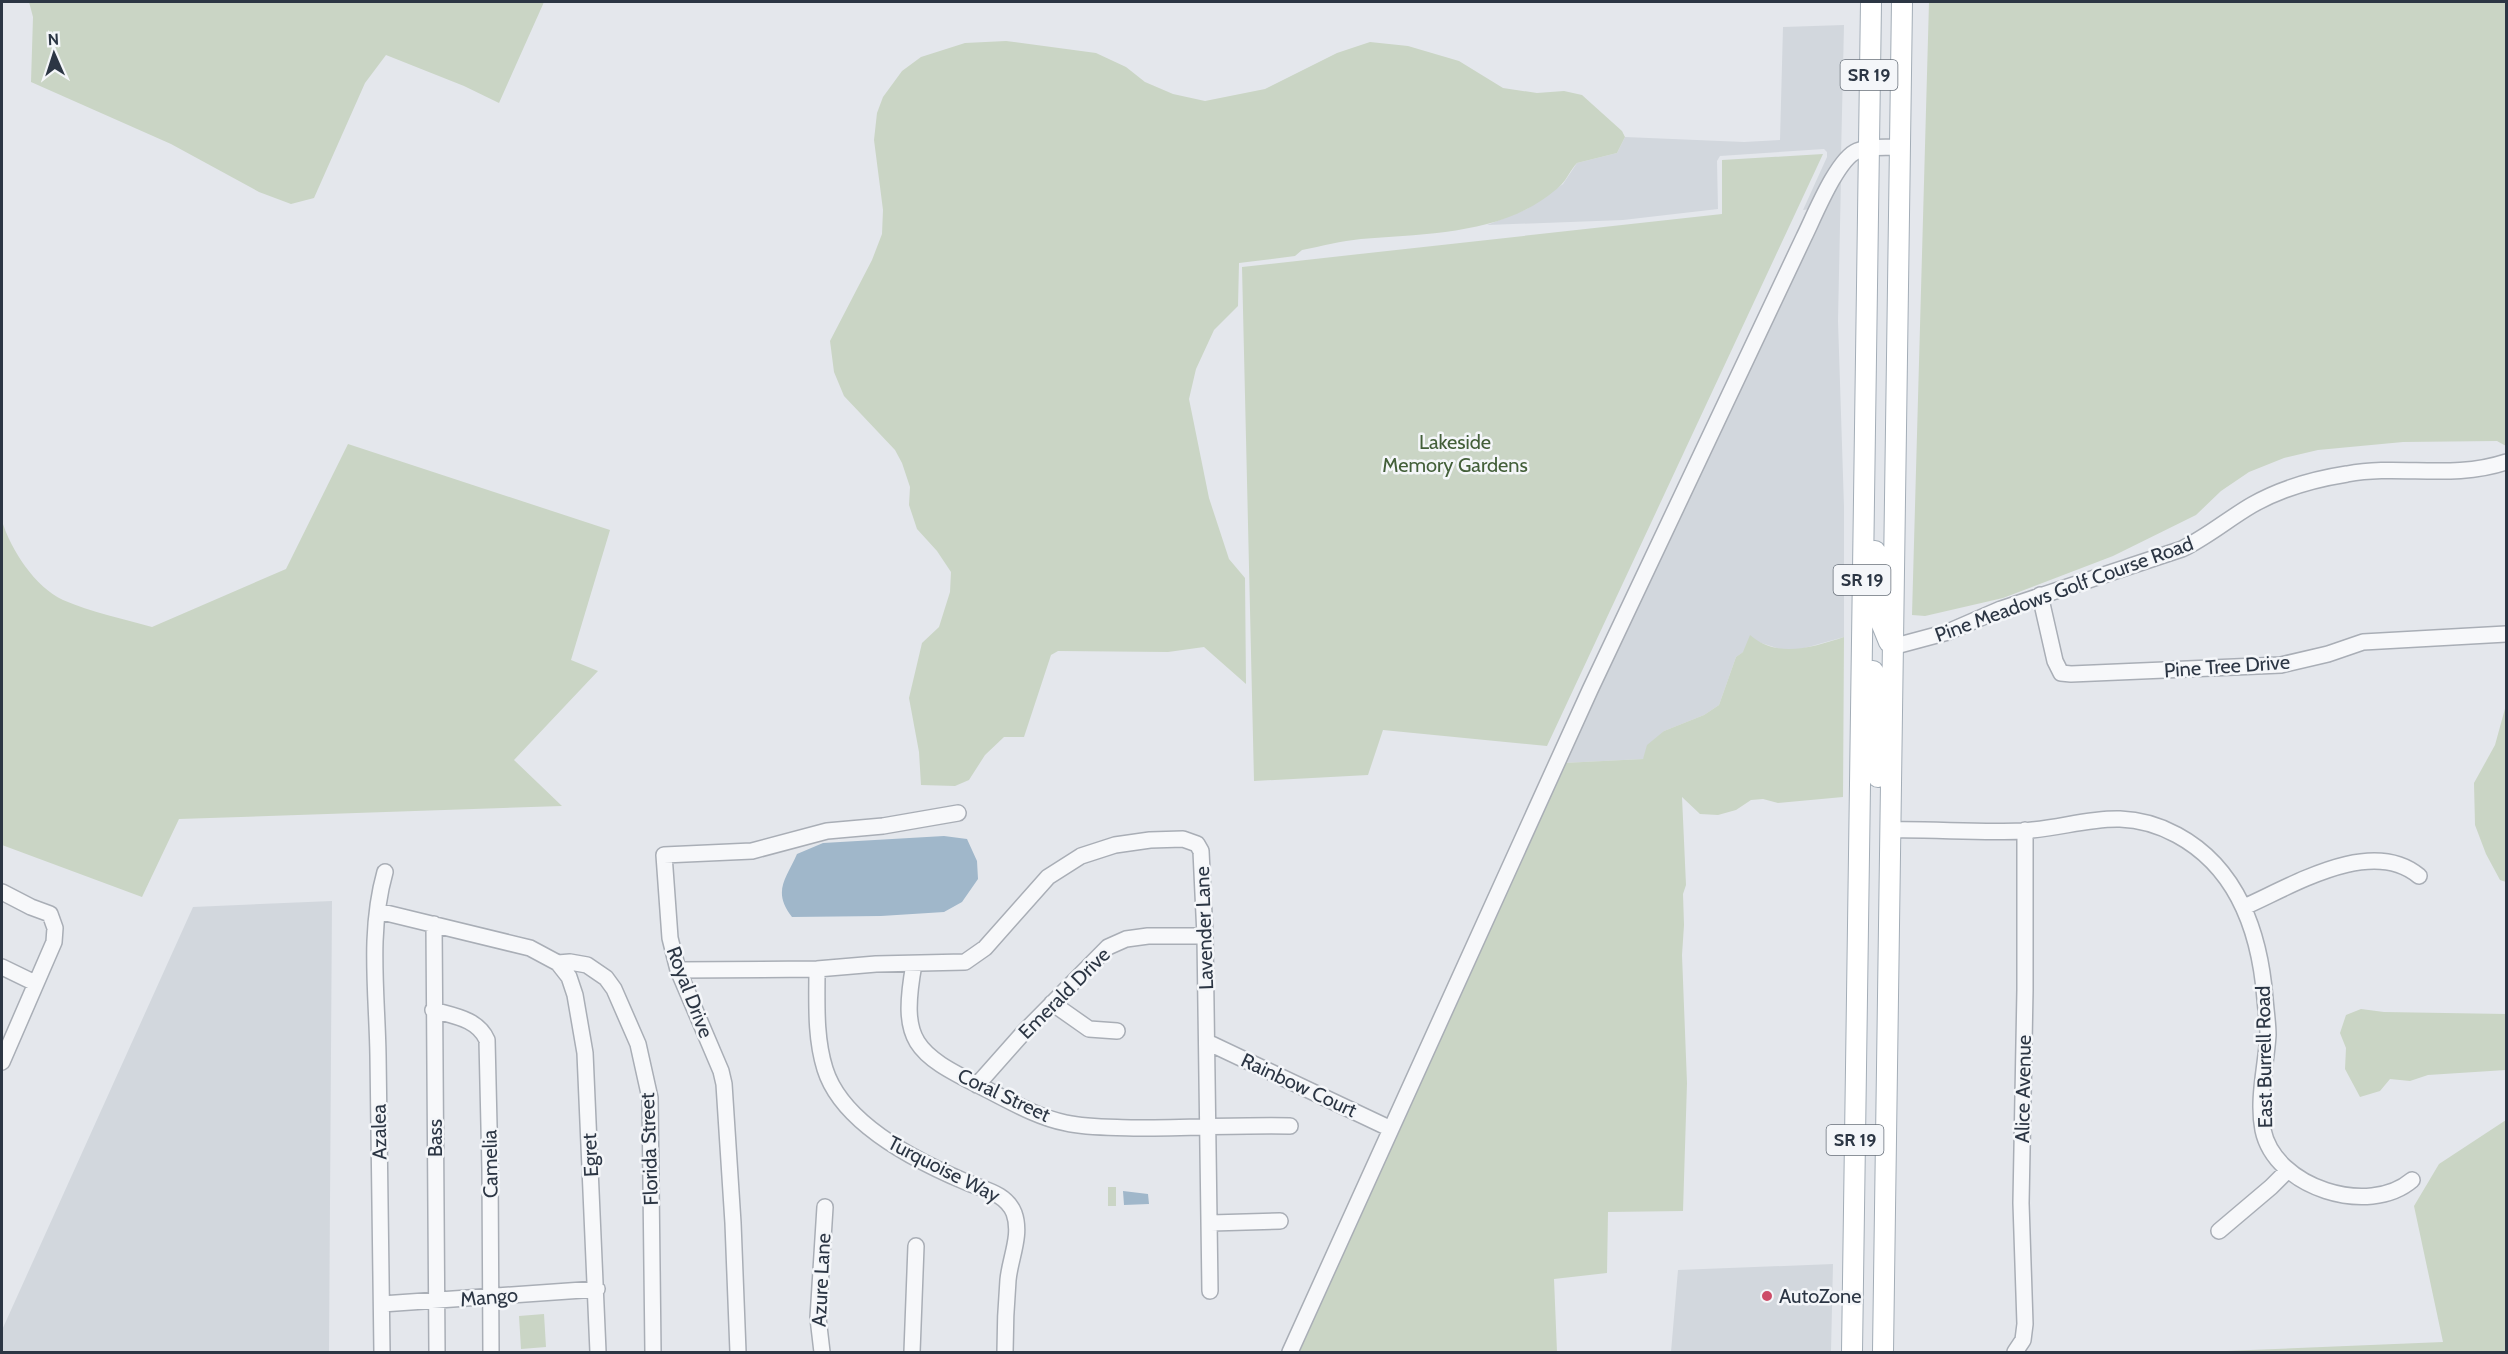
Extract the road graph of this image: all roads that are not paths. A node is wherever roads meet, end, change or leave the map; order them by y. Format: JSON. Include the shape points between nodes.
{"nodes":[{"id":1,"x":1871,"y":2,"type":"edge"},
{"id":2,"x":1902,"y":2,"type":"edge"},
{"id":3,"x":1898,"y":147,"type":"junction"},
{"id":4,"x":1868,"y":149,"type":"junction"},
{"id":5,"x":2506,"y":462,"type":"edge"},
{"id":6,"x":1863,"y":463,"type":"junction"},
{"id":7,"x":2040,"y":595,"type":"junction"},
{"id":8,"x":2506,"y":634,"type":"edge"},
{"id":9,"x":1861,"y":647,"type":"junction"},
{"id":10,"x":1892,"y":647,"type":"junction"},
{"id":11,"x":958,"y":813,"type":"dead end"},
{"id":12,"x":1890,"y":830,"type":"junction"},
{"id":13,"x":2025,"y":830,"type":"junction"},
{"id":14,"x":385,"y":872,"type":"dead end"},
{"id":15,"x":2419,"y":876,"type":"dead end"},
{"id":16,"x":2,"y":892,"type":"edge"},
{"id":17,"x":1889,"y":907,"type":"junction"},
{"id":18,"x":2244,"y":907,"type":"junction"},
{"id":19,"x":378,"y":911,"type":"junction"},
{"id":20,"x":434,"y":924,"type":"junction"},
{"id":21,"x":1205,"y":936,"type":"junction"},
{"id":22,"x":558,"y":963,"type":"junction"},
{"id":23,"x":914,"y":964,"type":"junction"},
{"id":24,"x":2,"y":967,"type":"edge"},
{"id":25,"x":818,"y":969,"type":"junction"},
{"id":26,"x":678,"y":970,"type":"junction"},
{"id":27,"x":35,"y":983,"type":"junction"},
{"id":28,"x":1052,"y":1003,"type":"junction"},
{"id":29,"x":433,"y":1010,"type":"junction"},
{"id":30,"x":1117,"y":1030,"type":"dead end"},
{"id":31,"x":1207,"y":1042,"type":"junction"},
{"id":32,"x":2,"y":1062,"type":"edge"},
{"id":33,"x":977,"y":1085,"type":"junction"},
{"id":34,"x":1290,"y":1126,"type":"dead end"},
{"id":35,"x":1208,"y":1127,"type":"junction"},
{"id":36,"x":1391,"y":1129,"type":"junction"},
{"id":37,"x":2288,"y":1170,"type":"junction"},
{"id":38,"x":2412,"y":1180,"type":"dead end"},
{"id":39,"x":825,"y":1207,"type":"dead end"},
{"id":40,"x":1280,"y":1221,"type":"dead end"},
{"id":41,"x":1211,"y":1223,"type":"junction"},
{"id":42,"x":2219,"y":1231,"type":"dead end"},
{"id":43,"x":916,"y":1246,"type":"dead end"},
{"id":44,"x":597,"y":1289,"type":"junction"},
{"id":45,"x":1210,"y":1291,"type":"dead end"},
{"id":46,"x":490,"y":1298,"type":"junction"},
{"id":47,"x":436,"y":1301,"type":"junction"},
{"id":48,"x":382,"y":1304,"type":"junction"},
{"id":49,"x":2018,"y":1350,"type":"edge"},
{"id":50,"x":382,"y":1353,"type":"edge"},
{"id":51,"x":437,"y":1353,"type":"edge"},
{"id":52,"x":491,"y":1353,"type":"edge"},
{"id":53,"x":598,"y":1353,"type":"edge"},
{"id":54,"x":653,"y":1353,"type":"edge"},
{"id":55,"x":738,"y":1353,"type":"edge"},
{"id":56,"x":822,"y":1353,"type":"edge"},
{"id":57,"x":912,"y":1353,"type":"edge"},
{"id":58,"x":1005,"y":1353,"type":"edge"},
{"id":59,"x":1290,"y":1353,"type":"edge"},
{"id":60,"x":1852,"y":1353,"type":"edge"},
{"id":61,"x":1883,"y":1353,"type":"edge"}],
"edges":[{"from":1,"to":4,"type":"main road","number":"SR 19"},
{"from":2,"to":3,"type":"main road","number":"SR 19"},
{"from":3,"to":4,"type":"street"},
{"from":3,"to":10,"type":"main road","number":"SR 19"},
{"from":4,"to":6,"type":"main road","number":"SR 19"},
{"from":4,"to":36,"type":"street","via":[[1850,154],[1841,166],[1804,237],[1612,642]]},
{"from":5,"to":7,"type":"street","name":"Pine Meadows Golf Course Road","via":[[2443,472],[2349,473],[2289,489],[2254,504],[2182,549]]},
{"from":6,"to":9,"type":"main road","number":"SR 19"},
{"from":6,"to":10,"type":"main road","via":[[1871,480],[1878,615]]},
{"from":7,"to":8,"type":"street","name":"Pine Tree Drive","via":[[2055,661],[2061,673],[2071,675],[2281,665],[2370,640]]},
{"from":7,"to":10,"type":"street","name":"Pine Meadows Golf Course Road","via":[[1948,632]]},
{"from":9,"to":17,"type":"main road","via":[[1874,672],[1882,884]]},
{"from":9,"to":60,"type":"main road","number":"SR 19"},
{"from":10,"to":12,"type":"main road","number":"SR 19"},
{"from":11,"to":26,"type":"street","name":"Royal Drive","via":[[827,831],[745,852],[664,855],[670,938]]},
{"from":12,"to":13,"type":"street","name":"East Burrell Road"},
{"from":12,"to":17,"type":"main road","number":"SR 19"},
{"from":13,"to":18,"type":"street","name":"East Burrell Road","via":[[2116,818],[2150,825],[2176,835],[2210,858]]},
{"from":13,"to":49,"type":"street","name":"Alice Avenue","via":[[2021,1203],[2025,1324]]},
{"from":14,"to":19,"type":"street","name":"Azalea"},
{"from":15,"to":18,"type":"street","via":[[2394,863],[2349,864],[2326,870]]},
{"from":16,"to":27,"type":"street","via":[[50,914],[53,920],[54,942]]},
{"from":17,"to":61,"type":"main road","number":"SR 19"},
{"from":18,"to":37,"type":"street","name":"East Burrell Road","via":[[2264,977],[2268,1033],[2262,1088],[2264,1131]]},
{"from":19,"to":20,"type":"street","name":"Florida Street"},
{"from":19,"to":48,"type":"street","name":"Azalea","via":[[374,974]]},
{"from":20,"to":22,"type":"street","name":"Florida Street","via":[[530,948]]},
{"from":20,"to":29,"type":"street","name":"Bass"},
{"from":21,"to":23,"type":"street","name":"Lavender Lane","via":[[1201,850],[1190,840],[1150,840],[1101,848],[1065,864],[971,959]]},
{"from":21,"to":28,"type":"street","name":"Emerald Drive","via":[[1148,936],[1116,942]]},
{"from":21,"to":31,"type":"street","name":"Lavender Lane"},
{"from":22,"to":44,"type":"street","name":"Egret","via":[[569,977],[575,995],[584,1043]]},
{"from":22,"to":54,"type":"street","name":"Florida Street","via":[[587,965],[606,978],[642,1060],[651,1116]]},
{"from":23,"to":25,"type":"street","name":"Lavender Lane"},
{"from":23,"to":33,"type":"street","name":"Coral Street","via":[[908,1004],[918,1046]]},
{"from":24,"to":27,"type":"street"},
{"from":25,"to":26,"type":"street","name":"Lavender Lane"},
{"from":25,"to":58,"type":"street","name":"Turquoise Way","via":[[822,1058],[840,1098],[890,1142],[956,1178],[1000,1196],[1013,1210],[1017,1230],[1008,1279]]},
{"from":26,"to":55,"type":"street","name":"Royal Drive","via":[[724,1084]]},
{"from":27,"to":32,"type":"street"},
{"from":28,"to":30,"type":"street","via":[[1089,1029]]},
{"from":28,"to":33,"type":"street","name":"Emerald Drive"},
{"from":29,"to":46,"type":"street","name":"Camelia","via":[[471,1022],[484,1032],[487,1040]]},
{"from":29,"to":47,"type":"street","name":"Bass"},
{"from":31,"to":35,"type":"street","name":"Lavender Lane"},
{"from":31,"to":36,"type":"street","name":"Rainbow Court"},
{"from":33,"to":35,"type":"street","name":"Coral Street","via":[[1063,1123]]},
{"from":34,"to":35,"type":"street","name":"Coral Street"},
{"from":35,"to":41,"type":"street","name":"Lavender Lane"},
{"from":36,"to":59,"type":"street"},
{"from":37,"to":38,"type":"street","name":"East Burrell Road","via":[[2318,1187],[2353,1197],[2389,1194]]},
{"from":37,"to":42,"type":"street"},
{"from":39,"to":56,"type":"street","name":"Azure Lane","via":[[818,1318]]},
{"from":40,"to":41,"type":"street"},
{"from":41,"to":45,"type":"street","name":"Lavender Lane"},
{"from":43,"to":57,"type":"street"},
{"from":44,"to":46,"type":"street","name":"Mango"},
{"from":44,"to":53,"type":"street","name":"Egret"},
{"from":46,"to":47,"type":"street","name":"Mango"},
{"from":46,"to":52,"type":"street","name":"Camelia"},
{"from":47,"to":48,"type":"street","name":"Mango"},
{"from":47,"to":51,"type":"street","name":"Bass"},
{"from":48,"to":50,"type":"street","name":"Azalea"}]}
